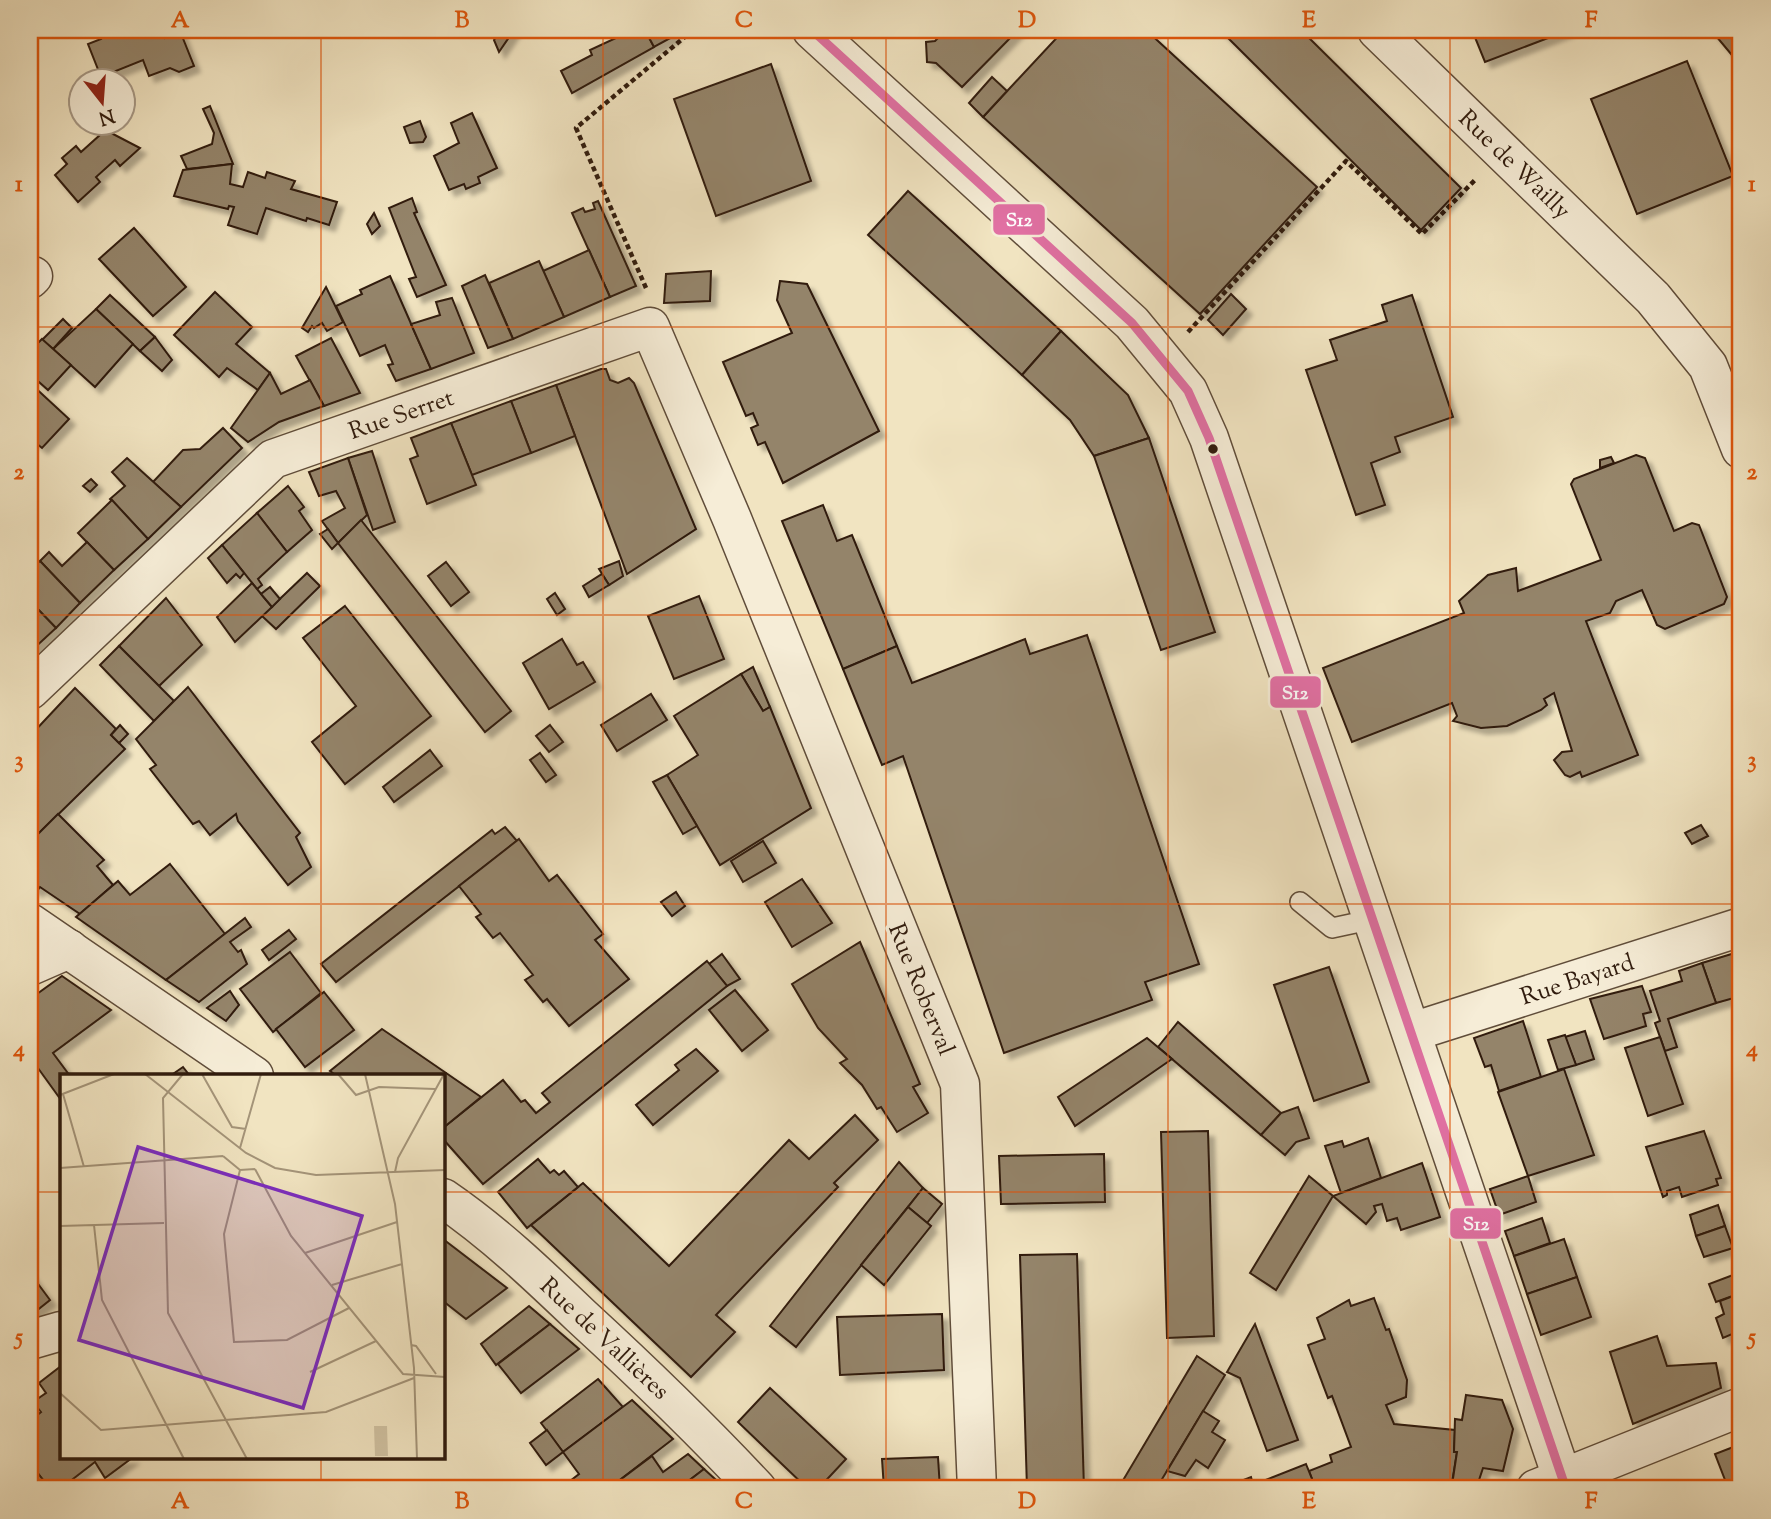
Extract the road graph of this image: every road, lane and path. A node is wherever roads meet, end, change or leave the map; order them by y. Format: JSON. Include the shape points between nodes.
{"nodes":[{"id":1,"x":693,"y":30,"type":"edge"},
{"id":2,"x":812,"y":30,"type":"edge"},
{"id":3,"x":1377,"y":30,"type":"edge"},
{"id":4,"x":1502,"y":152,"type":"junction"},
{"id":5,"x":650,"y":327,"type":"junction"},
{"id":6,"x":1164,"y":358,"type":"junction"},
{"id":7,"x":1741,"y":449,"type":"edge"},
{"id":8,"x":30,"y":690,"type":"edge"},
{"id":9,"x":1300,"y":902,"type":"dead end"},
{"id":10,"x":1374,"y":919,"type":"junction"},
{"id":11,"x":30,"y":923,"type":"edge"},
{"id":12,"x":1741,"y":927,"type":"edge"},
{"id":13,"x":69,"y":949,"type":"junction"},
{"id":14,"x":30,"y":966,"type":"edge"},
{"id":15,"x":1412,"y":1032,"type":"junction"},
{"id":16,"x":251,"y":1074,"type":"edge"},
{"id":17,"x":444,"y":1199,"type":"edge"},
{"id":18,"x":1741,"y":1407,"type":"edge"},
{"id":19,"x":1555,"y":1486,"type":"edge"},
{"id":20,"x":757,"y":1489,"type":"edge"},
{"id":21,"x":977,"y":1489,"type":"edge"}],
"edges":[{"from":1,"to":5,"type":"path","via":[[576,128],[645,283]]},
{"from":2,"to":6,"type":"street","via":[[1132,323]]},
{"from":3,"to":4,"type":"street","name":"Rue de Wailly"},
{"from":4,"to":6,"type":"path","via":[[1422,234],[1346,161]]},
{"from":4,"to":7,"type":"street","name":"Rue de Wailly","via":[[1653,298],[1708,366]]},
{"from":5,"to":8,"type":"street","name":"Rue Serret","via":[[273,459]]},
{"from":5,"to":21,"type":"street","name":"Rue Roberval","via":[[960,1084]]},
{"from":6,"to":10,"type":"street","via":[[1188,391],[1209,438]]},
{"from":9,"to":10,"type":"lane","via":[[1332,928]]},
{"from":10,"to":15,"type":"street"},
{"from":11,"to":13,"type":"street"},
{"from":12,"to":15,"type":"street","name":"Rue Bayard"},
{"from":13,"to":14,"type":"street"},
{"from":13,"to":16,"type":"street"},
{"from":15,"to":19,"type":"street"},
{"from":17,"to":20,"type":"street","name":"Rue de Vallières","via":[[521,1260]]},
{"from":18,"to":19,"type":"street"}]}
